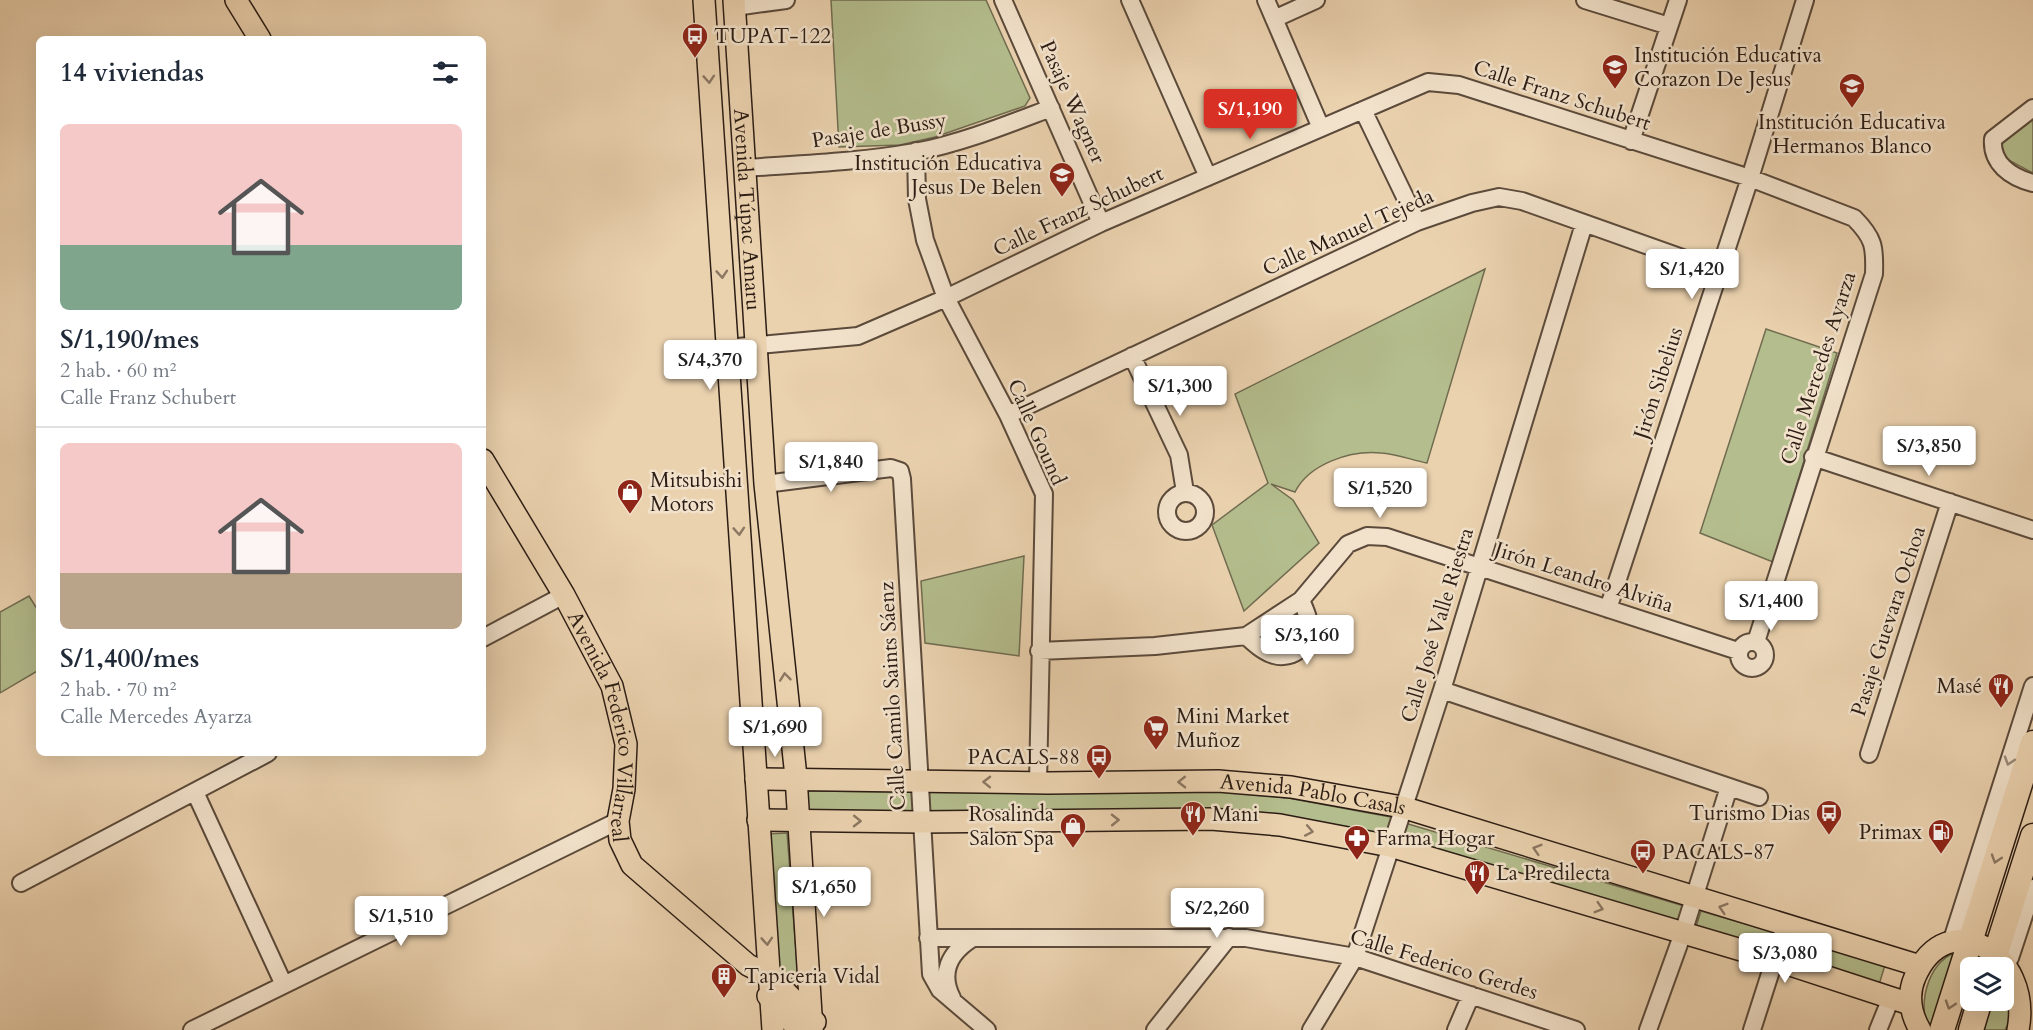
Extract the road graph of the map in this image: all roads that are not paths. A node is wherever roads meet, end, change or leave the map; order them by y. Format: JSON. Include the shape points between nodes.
{"nodes":[{"id":1,"x":236,"y":0,"type":"edge"},
{"id":2,"x":704,"y":0,"type":"edge"},
{"id":3,"x":786,"y":0,"type":"edge"},
{"id":4,"x":1003,"y":0,"type":"edge"},
{"id":5,"x":1130,"y":0,"type":"edge"},
{"id":6,"x":1266,"y":0,"type":"edge"},
{"id":7,"x":1316,"y":0,"type":"edge"},
{"id":8,"x":1585,"y":0,"type":"edge"},
{"id":9,"x":1678,"y":0,"type":"edge"},
{"id":10,"x":1805,"y":0,"type":"edge"},
{"id":11,"x":735,"y":4,"type":"edge"},
{"id":12,"x":1274,"y":19,"type":"junction"},
{"id":13,"x":1669,"y":26,"type":"junction"},
{"id":14,"x":258,"y":36,"type":"edge"},
{"id":15,"x":1050,"y":108,"type":"junction"},
{"id":16,"x":2033,"y":108,"type":"edge"},
{"id":17,"x":1364,"y":110,"type":"junction"},
{"id":18,"x":1321,"y":128,"type":"junction"},
{"id":19,"x":1631,"y":141,"type":"junction"},
{"id":20,"x":916,"y":151,"type":"junction"},
{"id":21,"x":745,"y":168,"type":"junction"},
{"id":22,"x":1208,"y":177,"type":"junction"},
{"id":23,"x":1750,"y":178,"type":"junction"},
{"id":24,"x":2033,"y":183,"type":"edge"},
{"id":25,"x":1418,"y":222,"type":"junction"},
{"id":26,"x":1101,"y":223,"type":"junction"},
{"id":27,"x":1584,"y":224,"type":"junction"},
{"id":28,"x":1719,"y":271,"type":"junction"},
{"id":29,"x":946,"y":298,"type":"junction"},
{"id":30,"x":756,"y":346,"type":"junction"},
{"id":31,"x":727,"y":348,"type":"junction"},
{"id":32,"x":1132,"y":356,"type":"junction"},
{"id":33,"x":1008,"y":415,"type":"junction"},
{"id":34,"x":1813,"y":457,"type":"junction"},
{"id":35,"x":486,"y":465,"type":"edge"},
{"id":36,"x":765,"y":484,"type":"junction"},
{"id":37,"x":1185,"y":492,"type":"dead end"},
{"id":38,"x":1950,"y":502,"type":"junction"},
{"id":39,"x":2033,"y":530,"type":"edge"},
{"id":40,"x":1479,"y":567,"type":"junction"},
{"id":41,"x":564,"y":595,"type":"junction"},
{"id":42,"x":1301,"y":600,"type":"junction"},
{"id":43,"x":1608,"y":609,"type":"junction"},
{"id":44,"x":486,"y":636,"type":"edge"},
{"id":45,"x":1246,"y":636,"type":"junction"},
{"id":46,"x":1756,"y":642,"type":"junction"},
{"id":47,"x":1039,"y":651,"type":"junction"},
{"id":48,"x":1738,"y":651,"type":"junction"},
{"id":49,"x":2033,"y":686,"type":"edge"},
{"id":50,"x":1442,"y":690,"type":"junction"},
{"id":51,"x":2033,"y":743,"type":"edge"},
{"id":52,"x":1869,"y":754,"type":"dead end"},
{"id":53,"x":262,"y":756,"type":"edge"},
{"id":54,"x":796,"y":777,"type":"junction"},
{"id":55,"x":756,"y":779,"type":"junction"},
{"id":56,"x":920,"y":781,"type":"junction"},
{"id":57,"x":1038,"y":783,"type":"junction"},
{"id":58,"x":1729,"y":787,"type":"junction"},
{"id":59,"x":195,"y":792,"type":"junction"},
{"id":60,"x":1759,"y":797,"type":"dead end"},
{"id":61,"x":1402,"y":807,"type":"junction"},
{"id":62,"x":758,"y":820,"type":"junction"},
{"id":63,"x":799,"y":820,"type":"junction"},
{"id":64,"x":618,"y":821,"type":"junction"},
{"id":65,"x":921,"y":822,"type":"junction"},
{"id":66,"x":1999,"y":822,"type":"junction"},
{"id":67,"x":2033,"y":836,"type":"edge"},
{"id":68,"x":1390,"y":846,"type":"junction"},
{"id":69,"x":2030,"y":876,"type":"edge"},
{"id":70,"x":21,"y":884,"type":"dead end"},
{"id":71,"x":1694,"y":899,"type":"junction"},
{"id":72,"x":1785,"y":927,"type":"junction"},
{"id":73,"x":1683,"y":933,"type":"junction"},
{"id":74,"x":1229,"y":937,"type":"junction"},
{"id":75,"x":928,"y":938,"type":"junction"},
{"id":76,"x":1186,"y":938,"type":"junction"},
{"id":77,"x":973,"y":939,"type":"junction"},
{"id":78,"x":1961,"y":942,"type":"junction"},
{"id":79,"x":1355,"y":957,"type":"junction"},
{"id":80,"x":1998,"y":957,"type":"edge"},
{"id":81,"x":2000,"y":957,"type":"edge"},
{"id":82,"x":1775,"y":960,"type":"junction"},
{"id":83,"x":748,"y":965,"type":"junction"},
{"id":84,"x":1920,"y":966,"type":"junction"},
{"id":85,"x":1204,"y":968,"type":"junction"},
{"id":86,"x":2014,"y":971,"type":"edge"},
{"id":87,"x":770,"y":976,"type":"junction"},
{"id":88,"x":285,"y":985,"type":"junction"},
{"id":89,"x":1471,"y":995,"type":"junction"},
{"id":90,"x":771,"y":1000,"type":"junction"},
{"id":91,"x":1901,"y":1001,"type":"junction"},
{"id":92,"x":953,"y":1002,"type":"junction"},
{"id":93,"x":2030,"y":1002,"type":"edge"},
{"id":94,"x":1977,"y":1011,"type":"edge"},
{"id":95,"x":811,"y":1027,"type":"edge"},
{"id":96,"x":192,"y":1030,"type":"edge"},
{"id":97,"x":773,"y":1030,"type":"edge"},
{"id":98,"x":987,"y":1030,"type":"edge"},
{"id":99,"x":1155,"y":1030,"type":"edge"},
{"id":100,"x":1311,"y":1030,"type":"edge"},
{"id":101,"x":1456,"y":1030,"type":"edge"},
{"id":102,"x":1576,"y":1030,"type":"edge"},
{"id":103,"x":1648,"y":1030,"type":"edge"},
{"id":104,"x":1752,"y":1030,"type":"edge"},
{"id":105,"x":1878,"y":1030,"type":"edge"},
{"id":106,"x":1920,"y":1030,"type":"edge"},
{"id":107,"x":1942,"y":1030,"type":"edge"},
{"id":108,"x":1971,"y":1030,"type":"edge"},
{"id":109,"x":2018,"y":1030,"type":"edge"}],
"edges":[{"from":1,"to":14,"type":"main road"},
{"from":2,"to":31,"type":"main road","name":"Avenida Túpac Amaru","one_way":true},
{"from":3,"to":11,"type":"street"},
{"from":4,"to":15,"type":"street","name":"Pasaje Wagner"},
{"from":5,"to":22,"type":"street"},
{"from":6,"to":12,"type":"street"},
{"from":7,"to":12,"type":"street"},
{"from":8,"to":13,"type":"street"},
{"from":9,"to":13,"type":"street"},
{"from":10,"to":23,"type":"street","name":"Jirón Sibelius"},
{"from":11,"to":21,"type":"main road","name":"Avenida Túpac Amaru"},
{"from":12,"to":18,"type":"street"},
{"from":13,"to":19,"type":"street"},
{"from":15,"to":20,"type":"street","name":"Pasaje de Bussy","via":[[971,138]]},
{"from":15,"to":26,"type":"street","name":"Pasaje Wagner"},
{"from":16,"to":24,"type":"street","via":[[1993,139],[1992,151],[1999,164]]},
{"from":17,"to":18,"type":"street","name":"Calle Franz Schubert"},
{"from":17,"to":19,"type":"street","name":"Calle Franz Schubert","via":[[1428,82],[1459,86]]},
{"from":17,"to":25,"type":"street"},
{"from":18,"to":22,"type":"street","name":"Calle Franz Schubert"},
{"from":19,"to":23,"type":"street","name":"Calle Franz Schubert"},
{"from":20,"to":21,"type":"street","name":"Pasaje de Bussy","via":[[846,161]]},
{"from":20,"to":29,"type":"street","name":"Calle Gound","via":[[916,199],[925,240]]},
{"from":21,"to":30,"type":"main road","name":"Avenida Túpac Amaru"},
{"from":22,"to":26,"type":"street","name":"Calle Franz Schubert"},
{"from":23,"to":28,"type":"street","name":"Jirón Sibelius"},
{"from":23,"to":34,"type":"street","name":"Calle Mercedes Ayarza","via":[[1854,218],[1875,247],[1874,274]]},
{"from":25,"to":27,"type":"street","name":"Calle Manuel Tejeda","via":[[1499,196]]},
{"from":25,"to":32,"type":"street","name":"Calle Manuel Tejeda"},
{"from":26,"to":29,"type":"street","name":"Calle Franz Schubert"},
{"from":27,"to":28,"type":"street","name":"Calle Manuel Tejeda"},
{"from":27,"to":40,"type":"street","name":"Calle José Valle Riestra"},
{"from":28,"to":43,"type":"street","name":"Jirón Sibelius"},
{"from":29,"to":30,"type":"street","name":"Calle Franz Schubert","via":[[858,336]]},
{"from":29,"to":33,"type":"street","name":"Calle Gound"},
{"from":30,"to":31,"type":"street","name":"Calle Franz Schubert"},
{"from":30,"to":36,"type":"main road","name":"Avenida Túpac Amaru"},
{"from":31,"to":55,"type":"main road","name":"Avenida Túpac Amaru","one_way":true},
{"from":32,"to":33,"type":"street","name":"Calle Manuel Tejeda"},
{"from":32,"to":37,"type":"street","via":[[1179,455]]},
{"from":33,"to":47,"type":"street","name":"Calle Gound","via":[[1044,494]]},
{"from":34,"to":38,"type":"street"},
{"from":34,"to":46,"type":"street","name":"Calle Mercedes Ayarza"},
{"from":35,"to":41,"type":"main road","name":"Avenida Federico Villarreal"},
{"from":54,"to":36,"type":"main road","name":"Avenida Túpac Amaru","one_way":true},
{"from":36,"to":56,"type":"street","name":"Calle Camilo Saints Sáenz","via":[[891,468],[900,471]]},
{"from":38,"to":39,"type":"street"},
{"from":38,"to":52,"type":"street","name":"Pasaje Guevara Ochoa"},
{"from":40,"to":42,"type":"street","name":"Jirón Leandro Alviña","via":[[1388,537],[1367,536],[1348,544]]},
{"from":40,"to":43,"type":"street","name":"Jirón Leandro Alviña"},
{"from":40,"to":50,"type":"street","name":"Calle José Valle Riestra"},
{"from":41,"to":44,"type":"street"},
{"from":41,"to":64,"type":"main road","name":"Avenida Federico Villarreal","via":[[612,686],[626,744]]},
{"from":42,"to":45,"type":"street","name":"Jirón Leandro Alviña"},
{"from":42,"to":45,"type":"street","via":[[1310,624],[1309,635],[1296,653],[1274,656]]},
{"from":43,"to":48,"type":"street","name":"Jirón Leandro Alviña"},
{"from":45,"to":47,"type":"street","name":"Jirón Leandro Alviña","via":[[1155,646]]},
{"from":46,"to":48,"type":"street","via":[[1749,642]]},
{"from":46,"to":48,"type":"street","via":[[1765,654],[1758,667],[1743,666]]},
{"from":47,"to":57,"type":"street","name":"Calle Gound"},
{"from":49,"to":66,"type":"street","one_way":true},
{"from":50,"to":58,"type":"street"},
{"from":50,"to":61,"type":"street","name":"Calle José Valle Riestra"},
{"from":51,"to":66,"type":"highway"},
{"from":53,"to":59,"type":"street"},
{"from":54,"to":55,"type":"main road","name":"Avenida Pablo Casals"},
{"from":54,"to":56,"type":"main road","name":"Avenida Pablo Casals"},
{"from":54,"to":63,"type":"main road","name":"Avenida Túpac Amaru"},
{"from":55,"to":62,"type":"main road","name":"Avenida Túpac Amaru"},
{"from":57,"to":56,"type":"main road","name":"Avenida Pablo Casals","one_way":true},
{"from":56,"to":65,"type":"street","name":"Calle Camilo Saints Sáenz"},
{"from":61,"to":57,"type":"main road","name":"Avenida Pablo Casals","one_way":true,"via":[[1243,782]]},
{"from":58,"to":60,"type":"street"},
{"from":58,"to":71,"type":"street"},
{"from":59,"to":70,"type":"street"},
{"from":59,"to":88,"type":"street"},
{"from":61,"to":68,"type":"street","name":"Calle José Valle Riestra"},
{"from":71,"to":61,"type":"main road","name":"Avenida Pablo Casals","one_way":true},
{"from":62,"to":63,"type":"main road","name":"Avenida Pablo Casals"},
{"from":62,"to":87,"type":"main road","name":"Avenida Túpac Amaru","one_way":true},
{"from":63,"to":65,"type":"main road","name":"Avenida Pablo Casals","one_way":true},
{"from":63,"to":95,"type":"main road","name":"Avenida Túpac Amaru"},
{"from":64,"to":83,"type":"main road","name":"Avenida Federico Villarreal","via":[[620,840],[632,865]]},
{"from":64,"to":88,"type":"street"},
{"from":65,"to":68,"type":"main road","name":"Avenida Pablo Casals","one_way":true,"via":[[1240,820]]},
{"from":65,"to":75,"type":"street","name":"Calle Camilo Saints Sáenz"},
{"from":66,"to":78,"type":"highway","one_way":true},
{"from":67,"to":69,"type":"highway"},
{"from":68,"to":73,"type":"main road","name":"Avenida Pablo Casals","one_way":true},
{"from":68,"to":79,"type":"street","name":"Calle José Valle Riestra"},
{"from":69,"to":81,"type":"highway"},
{"from":72,"to":71,"type":"main road","name":"Avenida Pablo Casals","one_way":true},
{"from":71,"to":73,"type":"street"},
{"from":72,"to":82,"type":"street"},
{"from":72,"to":84,"type":"main road","name":"Avenida Pablo Casals"},
{"from":73,"to":82,"type":"main road","name":"Avenida Pablo Casals"},
{"from":73,"to":103,"type":"street"},
{"from":74,"to":76,"type":"street","name":"Calle Federico Gerdes"},
{"from":74,"to":79,"type":"street","name":"Calle Federico Gerdes"},
{"from":74,"to":85,"type":"street"},
{"from":75,"to":77,"type":"street","name":"Calle Federico Gerdes"},
{"from":75,"to":92,"type":"street","name":"Calle Camilo Saints Sáenz","via":[[931,974]]},
{"from":76,"to":77,"type":"street","name":"Calle Federico Gerdes"},
{"from":76,"to":85,"type":"street","via":[[1202,948]]},
{"from":77,"to":92,"type":"street","via":[[955,952],[945,973],[946,988]]},
{"from":78,"to":80,"type":"main road"},
{"from":78,"to":84,"type":"main road","via":[[1934,952]]},
{"from":78,"to":107,"type":"highway","one_way":true},
{"from":79,"to":89,"type":"street","name":"Calle Federico Gerdes"},
{"from":79,"to":100,"type":"street","name":"Calle José Valle Riestra"},
{"from":82,"to":91,"type":"main road","name":"Avenida Pablo Casals"},
{"from":82,"to":104,"type":"street"},
{"from":83,"to":87,"type":"main road","name":"Avenida Federico Villarreal"},
{"from":83,"to":90,"type":"main road","name":"Avenida Federico Villarreal"},
{"from":84,"to":91,"type":"main road"},
{"from":85,"to":99,"type":"street"},
{"from":86,"to":93,"type":"main road","via":[[2022,978]]},
{"from":87,"to":90,"type":"main road","name":"Avenida Túpac Amaru"},
{"from":87,"to":95,"type":"main road","name":"Avenida Federico Villarreal"},
{"from":88,"to":96,"type":"street"},
{"from":89,"to":101,"type":"street"},
{"from":89,"to":102,"type":"street","name":"Calle Federico Gerdes"},
{"from":90,"to":95,"type":"main road","name":"Avenida Federico Villarreal"},
{"from":90,"to":97,"type":"main road","name":"Avenida Túpac Amaru"},
{"from":91,"to":105,"type":"street"},
{"from":91,"to":106,"type":"main road"},
{"from":92,"to":98,"type":"street","name":"Calle Camilo Saints Sáenz"},
{"from":93,"to":109,"type":"main road"},
{"from":94,"to":108,"type":"highway"}]}
